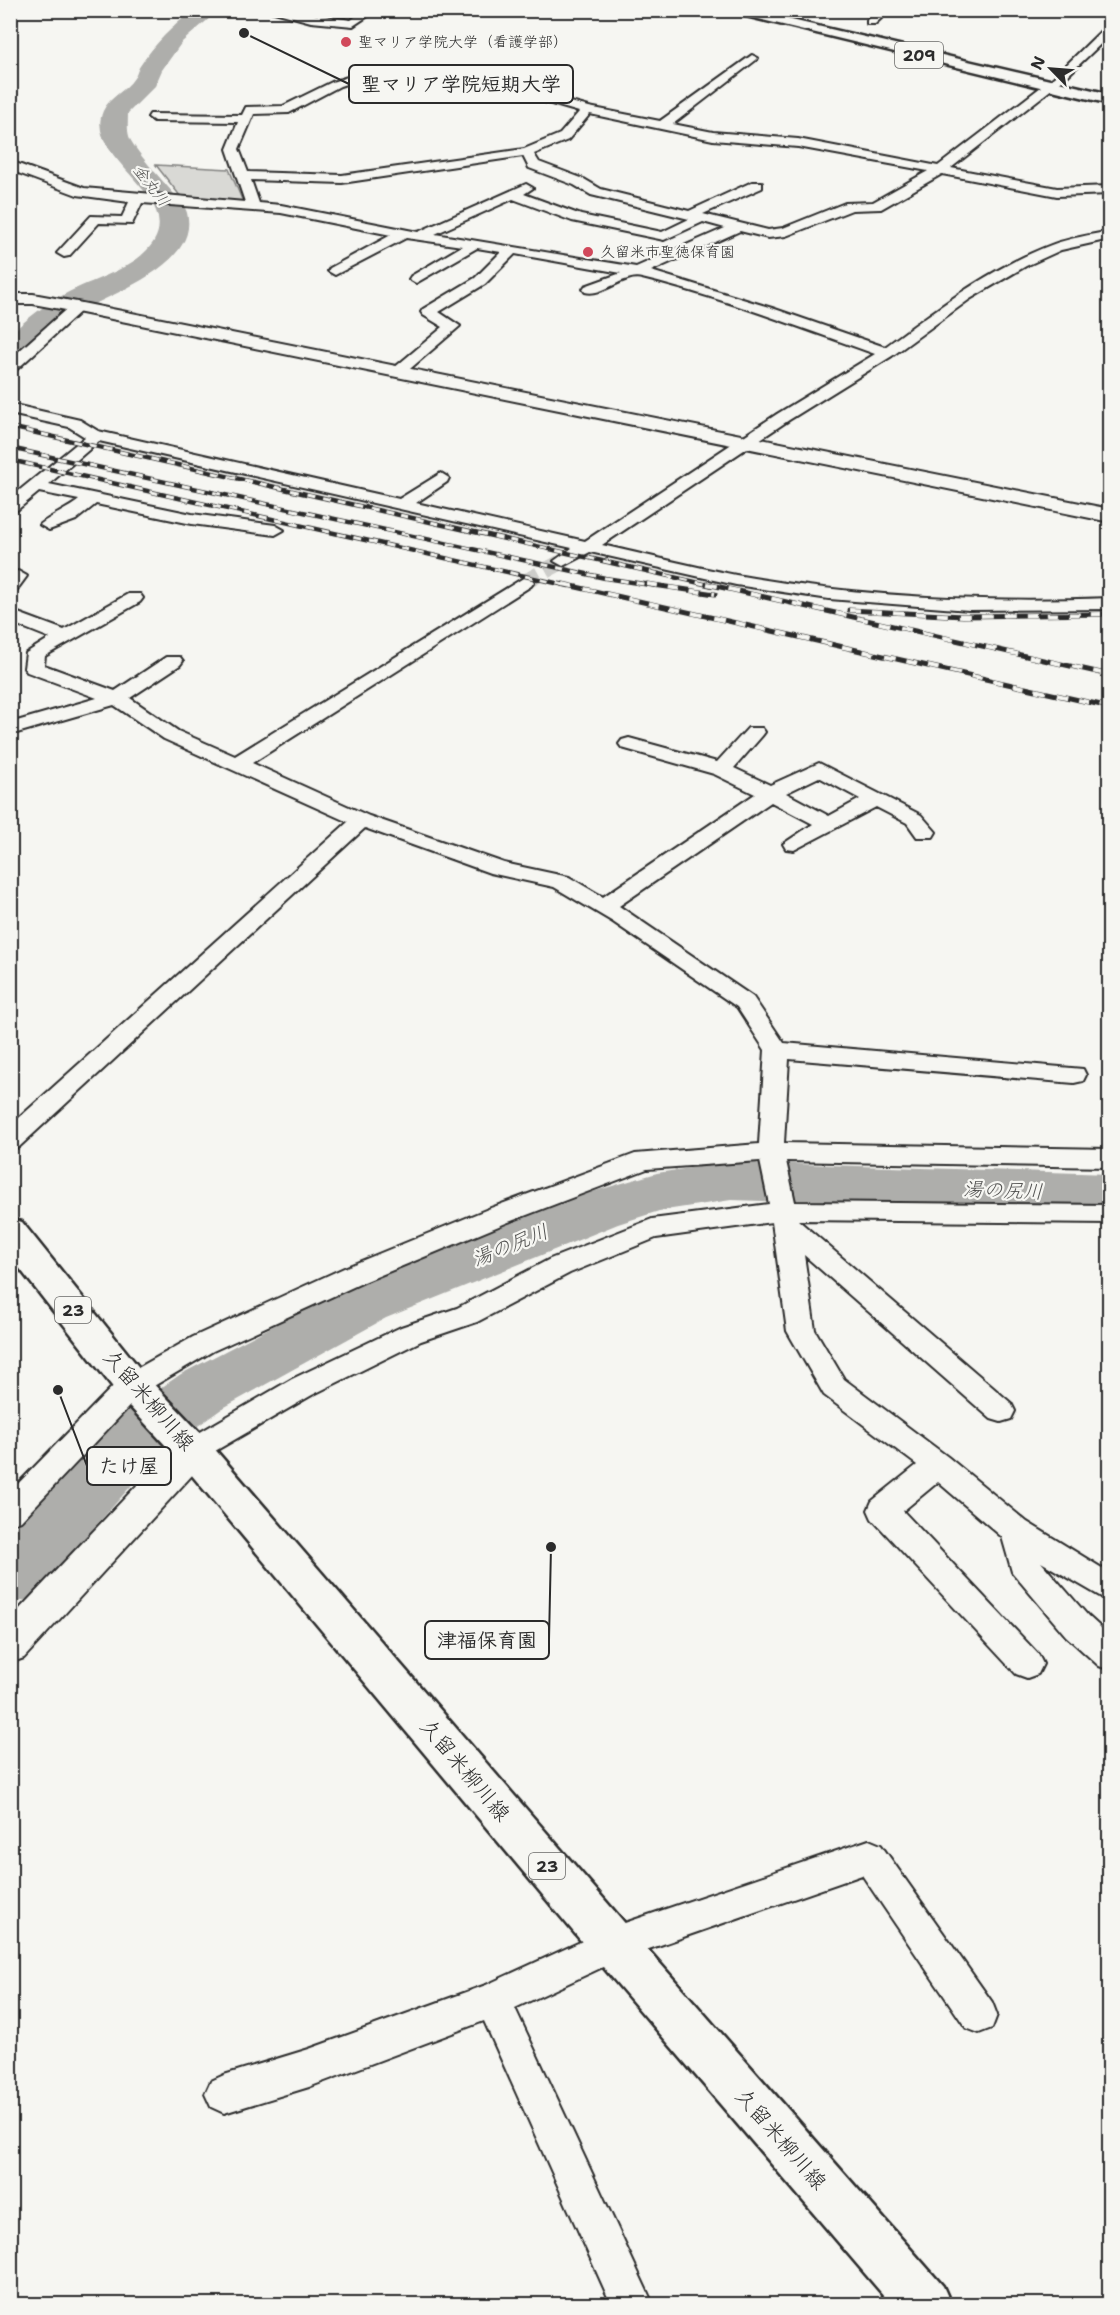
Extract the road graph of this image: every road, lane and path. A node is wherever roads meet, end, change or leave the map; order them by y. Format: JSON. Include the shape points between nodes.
{"nodes":[{"id":1,"x":272,"y":10,"type":"edge"},
{"id":2,"x":372,"y":10,"type":"edge"},
{"id":3,"x":728,"y":10,"type":"edge"},
{"id":4,"x":765,"y":10,"type":"edge"},
{"id":5,"x":885,"y":10,"type":"edge"},
{"id":6,"x":1109,"y":10,"type":"edge"},
{"id":7,"x":871,"y":22,"type":"dead end"},
{"id":8,"x":752,"y":58,"type":"dead end"},
{"id":9,"x":1053,"y":82,"type":"junction"},
{"id":10,"x":1110,"y":91,"type":"edge"},
{"id":11,"x":1110,"y":99,"type":"edge"},
{"id":12,"x":587,"y":110,"type":"junction"},
{"id":13,"x":154,"y":117,"type":"dead end"},
{"id":14,"x":246,"y":119,"type":"junction"},
{"id":15,"x":662,"y":126,"type":"junction"},
{"id":16,"x":527,"y":152,"type":"junction"},
{"id":17,"x":10,"y":165,"type":"edge"},
{"id":18,"x":942,"y":169,"type":"junction"},
{"id":19,"x":557,"y":175,"type":"junction"},
{"id":20,"x":242,"y":176,"type":"junction"},
{"id":21,"x":757,"y":185,"type":"dead end"},
{"id":22,"x":1110,"y":190,"type":"edge"},
{"id":23,"x":512,"y":195,"type":"junction"},
{"id":24,"x":138,"y":199,"type":"junction"},
{"id":25,"x":253,"y":205,"type":"junction"},
{"id":26,"x":695,"y":216,"type":"junction"},
{"id":27,"x":736,"y":228,"type":"junction"},
{"id":28,"x":404,"y":234,"type":"junction"},
{"id":29,"x":1110,"y":235,"type":"edge"},
{"id":30,"x":419,"y":236,"type":"junction"},
{"id":31,"x":475,"y":244,"type":"junction"},
{"id":32,"x":512,"y":249,"type":"junction"},
{"id":33,"x":64,"y":253,"type":"dead end"},
{"id":34,"x":335,"y":271,"type":"dead end"},
{"id":35,"x":638,"y":272,"type":"junction"},
{"id":36,"x":416,"y":279,"type":"dead end"},
{"id":37,"x":590,"y":289,"type":"dead end"},
{"id":38,"x":10,"y":298,"type":"edge"},
{"id":39,"x":77,"y":307,"type":"junction"},
{"id":40,"x":887,"y":353,"type":"junction"},
{"id":41,"x":10,"y":368,"type":"edge"},
{"id":42,"x":399,"y":371,"type":"junction"},
{"id":43,"x":10,"y":410,"type":"edge"},
{"id":44,"x":96,"y":436,"type":"junction"},
{"id":45,"x":745,"y":441,"type":"junction"},
{"id":46,"x":441,"y":478,"type":"dead end"},
{"id":47,"x":36,"y":486,"type":"junction"},
{"id":48,"x":93,"y":498,"type":"junction"},
{"id":49,"x":403,"y":504,"type":"junction"},
{"id":50,"x":10,"y":507,"type":"edge"},
{"id":51,"x":1110,"y":516,"type":"edge"},
{"id":52,"x":49,"y":525,"type":"dead end"},
{"id":53,"x":275,"y":530,"type":"dead end"},
{"id":54,"x":590,"y":545,"type":"junction"},
{"id":55,"x":563,"y":561,"type":"tunnel mouth"},
{"id":56,"x":525,"y":582,"type":"tunnel mouth"},
{"id":57,"x":134,"y":598,"type":"dead end"},
{"id":58,"x":1110,"y":603,"type":"edge"},
{"id":59,"x":10,"y":615,"type":"edge"},
{"id":60,"x":65,"y":637,"type":"junction"},
{"id":61,"x":173,"y":661,"type":"dead end"},
{"id":62,"x":117,"y":698,"type":"junction"},
{"id":63,"x":10,"y":729,"type":"edge"},
{"id":64,"x":755,"y":732,"type":"dead end"},
{"id":65,"x":629,"y":744,"type":"dead end"},
{"id":66,"x":237,"y":764,"type":"junction"},
{"id":67,"x":721,"y":770,"type":"junction"},
{"id":68,"x":770,"y":794,"type":"junction"},
{"id":69,"x":875,"y":800,"type":"junction"},
{"id":70,"x":362,"y":820,"type":"junction"},
{"id":71,"x":829,"y":824,"type":"junction"},
{"id":72,"x":925,"y":832,"type":"dead end"},
{"id":73,"x":794,"y":844,"type":"dead end"},
{"id":74,"x":604,"y":906,"type":"junction"},
{"id":75,"x":777,"y":1050,"type":"junction"},
{"id":76,"x":1074,"y":1075,"type":"dead end"},
{"id":77,"x":10,"y":1141,"type":"edge"},
{"id":78,"x":771,"y":1152,"type":"junction"},
{"id":79,"x":1110,"y":1158,"type":"edge"},
{"id":80,"x":1110,"y":1214,"type":"edge"},
{"id":81,"x":785,"y":1218,"type":"junction"},
{"id":82,"x":10,"y":1231,"type":"edge"},
{"id":83,"x":134,"y":1387,"type":"junction"},
{"id":84,"x":1001,"y":1411,"type":"dead end"},
{"id":85,"x":182,"y":1438,"type":"junction"},
{"id":86,"x":938,"y":1465,"type":"junction"},
{"id":87,"x":10,"y":1512,"type":"edge"},
{"id":88,"x":1016,"y":1532,"type":"junction"},
{"id":89,"x":1110,"y":1589,"type":"edge"},
{"id":90,"x":10,"y":1646,"type":"edge"},
{"id":91,"x":1110,"y":1656,"type":"edge"},
{"id":92,"x":1027,"y":1664,"type":"dead end"},
{"id":93,"x":613,"y":1944,"type":"junction"},
{"id":94,"x":493,"y":2000,"type":"junction"},
{"id":95,"x":979,"y":2015,"type":"dead end"},
{"id":96,"x":224,"y":2094,"type":"dead end"},
{"id":97,"x":633,"y":2304,"type":"edge"},
{"id":98,"x":925,"y":2304,"type":"edge"}],
"edges":[{"from":1,"to":2,"type":"street","via":[[353,23]]},
{"from":3,"to":9,"type":"main road","number":"209"},
{"from":4,"to":9,"type":"main road","number":"209"},
{"from":5,"to":7,"type":"street"},
{"from":6,"to":9,"type":"street","via":[[1107,31]]},
{"from":8,"to":15,"type":"street"},
{"from":9,"to":10,"type":"main road","number":"209"},
{"from":9,"to":11,"type":"main road","number":"209"},
{"from":9,"to":18,"type":"street"},
{"from":12,"to":14,"type":"street","via":[[469,77],[386,74],[360,76],[336,84],[285,110],[250,110]]},
{"from":12,"to":15,"type":"street"},
{"from":12,"to":16,"type":"street","via":[[564,137]]},
{"from":13,"to":14,"type":"street"},
{"from":14,"to":20,"type":"street","via":[[233,149]]},
{"from":15,"to":18,"type":"street","via":[[713,136],[798,143]]},
{"from":16,"to":19,"type":"street","via":[[534,165]]},
{"from":16,"to":20,"type":"street","via":[[342,179]]},
{"from":17,"to":24,"type":"street","via":[[82,192]]},
{"from":18,"to":22,"type":"street","via":[[1057,192]]},
{"from":18,"to":27,"type":"street","via":[[876,206],[850,206],[786,232],[768,234]]},
{"from":19,"to":23,"type":"street"},
{"from":19,"to":26,"type":"street","via":[[596,192]]},
{"from":20,"to":25,"type":"street"},
{"from":21,"to":26,"type":"street"},
{"from":23,"to":26,"type":"street","via":[[577,218],[664,237]]},
{"from":23,"to":30,"type":"street"},
{"from":24,"to":25,"type":"street"},
{"from":24,"to":33,"type":"street","via":[[127,221],[96,219]]},
{"from":25,"to":28,"type":"street"},
{"from":26,"to":27,"type":"street"},
{"from":27,"to":35,"type":"street"},
{"from":28,"to":30,"type":"street"},
{"from":28,"to":34,"type":"street"},
{"from":29,"to":40,"type":"street","via":[[1057,247],[1021,263],[965,296]]},
{"from":30,"to":31,"type":"street"},
{"from":31,"to":32,"type":"street"},
{"from":31,"to":36,"type":"street"},
{"from":32,"to":35,"type":"street"},
{"from":32,"to":42,"type":"street","via":[[480,281],[428,312],[453,326]]},
{"from":35,"to":37,"type":"street"},
{"from":35,"to":40,"type":"street"},
{"from":38,"to":39,"type":"street"},
{"from":39,"to":41,"type":"street"},
{"from":39,"to":42,"type":"street"},
{"from":40,"to":45,"type":"street"},
{"from":42,"to":45,"type":"street"},
{"from":43,"to":44,"type":"street","via":[[74,423]]},
{"from":44,"to":47,"type":"street"},
{"from":44,"to":49,"type":"street"},
{"from":45,"to":51,"type":"street"},
{"from":45,"to":54,"type":"street"},
{"from":46,"to":49,"type":"street"},
{"from":47,"to":48,"type":"street"},
{"from":47,"to":50,"type":"street"},
{"from":48,"to":52,"type":"street","via":[[70,516]]},
{"from":48,"to":53,"type":"street","via":[[192,519]]},
{"from":49,"to":54,"type":"street"},
{"from":54,"to":55,"type":"street"},
{"from":54,"to":58,"type":"street","via":[[736,580],[806,591],[1043,608]]},
{"from":56,"to":66,"type":"street"},
{"from":57,"to":60,"type":"street"},
{"from":59,"to":60,"type":"street"},
{"from":60,"to":62,"type":"street","via":[[36,653],[34,668]]},
{"from":61,"to":62,"type":"street"},
{"from":62,"to":63,"type":"street"},
{"from":62,"to":66,"type":"street","via":[[171,735]]},
{"from":64,"to":67,"type":"street"},
{"from":65,"to":67,"type":"street"},
{"from":66,"to":70,"type":"street"},
{"from":67,"to":68,"type":"street"},
{"from":68,"to":69,"type":"street","via":[[819,769]]},
{"from":68,"to":71,"type":"street"},
{"from":68,"to":74,"type":"street"},
{"from":69,"to":71,"type":"street"},
{"from":69,"to":72,"type":"street","via":[[914,819]]},
{"from":70,"to":74,"type":"street","via":[[498,868],[561,882]]},
{"from":70,"to":77,"type":"street"},
{"from":71,"to":73,"type":"street"},
{"from":74,"to":75,"type":"street","via":[[745,1002]]},
{"from":75,"to":76,"type":"street"},
{"from":75,"to":78,"type":"street"},
{"from":78,"to":79,"type":"street"},
{"from":78,"to":81,"type":"street"},
{"from":78,"to":83,"type":"street","via":[[644,1160],[354,1275],[203,1344]]},
{"from":80,"to":81,"type":"street"},
{"from":81,"to":84,"type":"street"},
{"from":81,"to":85,"type":"street","via":[[652,1229],[560,1266],[467,1315],[411,1334],[302,1387]]},
{"from":81,"to":86,"type":"street","via":[[801,1331],[834,1388]]},
{"from":82,"to":83,"type":"main road","name":"久留米柳川線","number":"23"},
{"from":83,"to":85,"type":"main road","name":"久留米柳川線","number":"23"},
{"from":83,"to":87,"type":"street"},
{"from":85,"to":90,"type":"street"},
{"from":85,"to":93,"type":"main road","name":"久留米柳川線","number":"23"},
{"from":86,"to":88,"type":"street"},
{"from":86,"to":92,"type":"street","via":[[883,1510]]},
{"from":88,"to":89,"type":"street"},
{"from":88,"to":91,"type":"street","via":[[1023,1563],[1077,1626]]},
{"from":93,"to":94,"type":"street"},
{"from":93,"to":95,"type":"street","via":[[869,1856]]},
{"from":93,"to":98,"type":"main road","name":"久留米柳川線","number":"23"},
{"from":94,"to":96,"type":"street","via":[[309,2068]]},
{"from":94,"to":97,"type":"street"}]}
